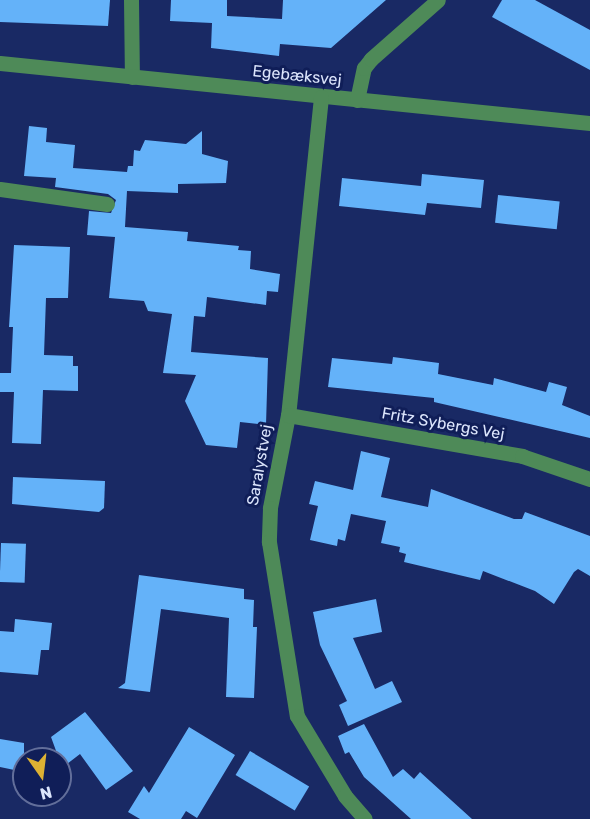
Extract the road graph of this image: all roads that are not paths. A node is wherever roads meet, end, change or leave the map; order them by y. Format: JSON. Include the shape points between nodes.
{"nodes":[{"id":1,"x":131,"y":0,"type":"edge"},
{"id":2,"x":438,"y":0,"type":"edge"},
{"id":3,"x":0,"y":63,"type":"edge"},
{"id":4,"x":132,"y":77,"type":"junction"},
{"id":5,"x":321,"y":97,"type":"junction"},
{"id":6,"x":357,"y":100,"type":"junction"},
{"id":7,"x":590,"y":123,"type":"edge"},
{"id":8,"x":0,"y":189,"type":"edge"},
{"id":9,"x":107,"y":204,"type":"dead end"},
{"id":10,"x":288,"y":415,"type":"junction"},
{"id":11,"x":590,"y":479,"type":"edge"},
{"id":12,"x":364,"y":819,"type":"edge"}],
"edges":[{"from":1,"to":4,"type":"street"},
{"from":2,"to":6,"type":"street","via":[[371,59],[364,68]]},
{"from":3,"to":4,"type":"street","name":"Egebæksvej"},
{"from":4,"to":5,"type":"street","name":"Egebæksvej"},
{"from":5,"to":6,"type":"street","name":"Egebæksvej"},
{"from":5,"to":10,"type":"street","name":"Saralystvej"},
{"from":6,"to":7,"type":"street","name":"Egebæksvej"},
{"from":8,"to":9,"type":"street"},
{"from":10,"to":11,"type":"street","name":"Fritz Sybergs Vej","via":[[522,456]]},
{"from":10,"to":12,"type":"street","name":"Saralystvej","via":[[270,508],[269,542],[297,716],[345,796]]}]}
